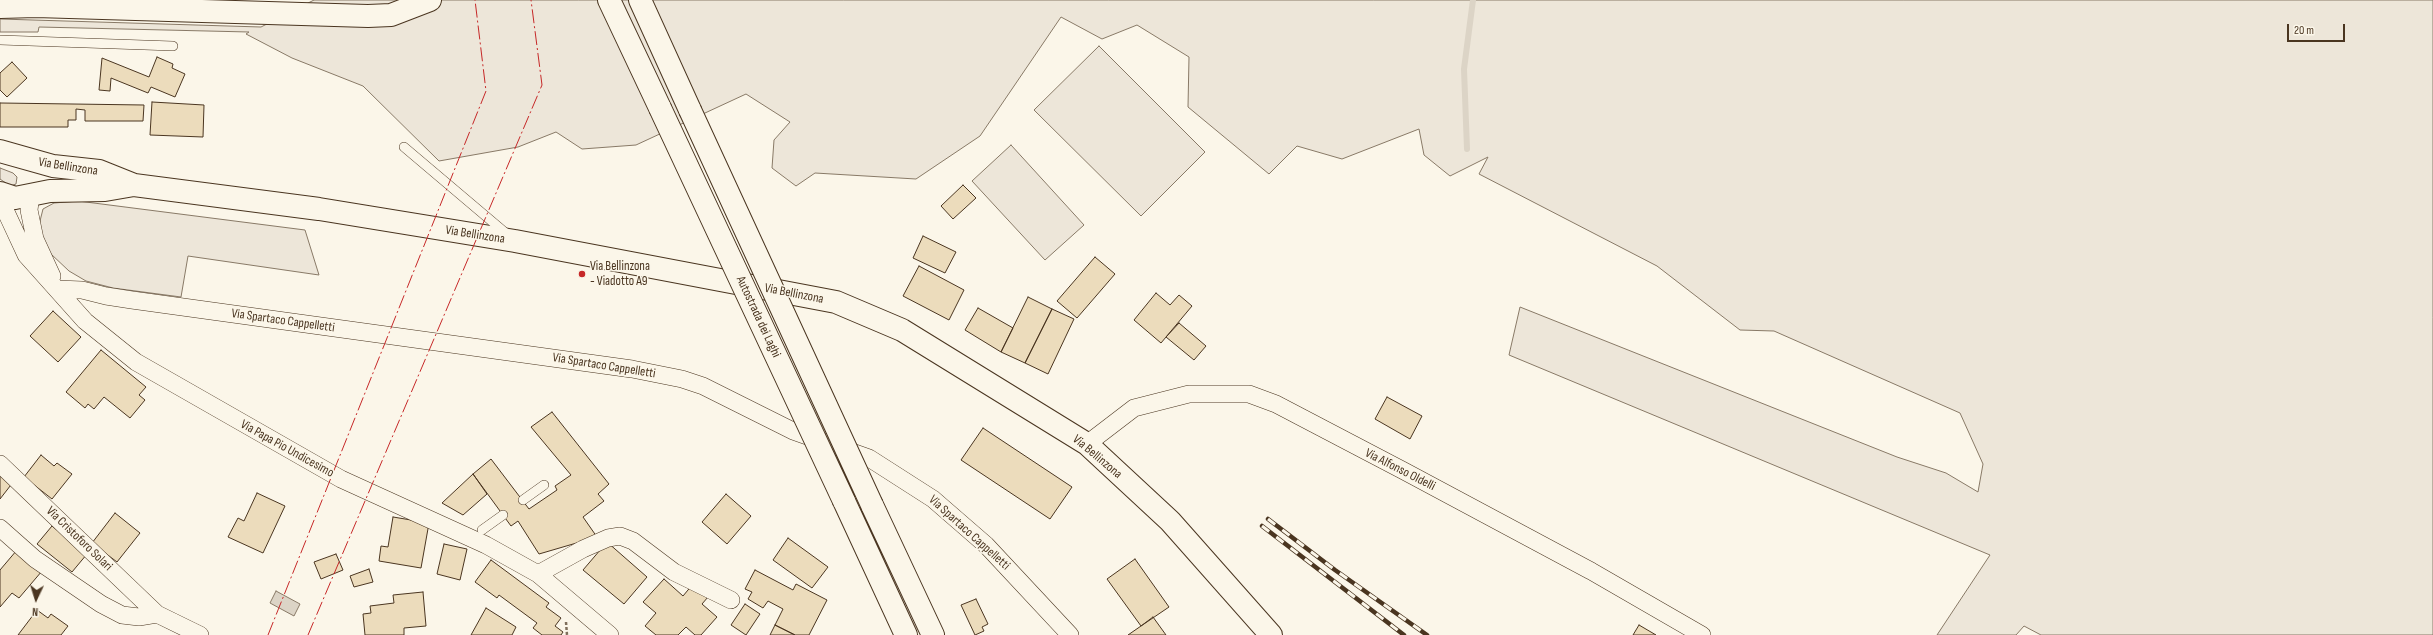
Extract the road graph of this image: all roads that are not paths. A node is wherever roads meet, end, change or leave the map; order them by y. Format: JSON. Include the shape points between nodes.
{"nodes":[{"id":1,"x":430,"y":0,"type":"edge"},
{"id":2,"x":609,"y":0,"type":"edge"},
{"id":3,"x":640,"y":0,"type":"edge"},
{"id":4,"x":0,"y":7,"type":"edge"},
{"id":5,"x":0,"y":40,"type":"edge"},
{"id":6,"x":173,"y":46,"type":"dead end"},
{"id":7,"x":404,"y":147,"type":"dead end"},
{"id":8,"x":0,"y":151,"type":"edge"},
{"id":9,"x":28,"y":160,"type":"junction"},
{"id":10,"x":134,"y":185,"type":"junction"},
{"id":11,"x":0,"y":193,"type":"edge"},
{"id":12,"x":31,"y":194,"type":"junction"},
{"id":13,"x":0,"y":199,"type":"edge"},
{"id":14,"x":515,"y":241,"type":"junction"},
{"id":15,"x":58,"y":289,"type":"junction"},
{"id":16,"x":1087,"y":444,"type":"junction"},
{"id":17,"x":0,"y":464,"type":"edge"},
{"id":18,"x":544,"y":485,"type":"dead end"},
{"id":19,"x":523,"y":500,"type":"dead end"},
{"id":20,"x":503,"y":515,"type":"dead end"},
{"id":21,"x":0,"y":528,"type":"edge"},
{"id":22,"x":482,"y":530,"type":"dead end"},
{"id":23,"x":538,"y":574,"type":"junction"},
{"id":24,"x":731,"y":600,"type":"dead end"},
{"id":25,"x":157,"y":614,"type":"junction"},
{"id":26,"x":200,"y":635,"type":"edge"},
{"id":27,"x":610,"y":635,"type":"edge"},
{"id":28,"x":906,"y":635,"type":"edge"},
{"id":29,"x":933,"y":635,"type":"edge"},
{"id":30,"x":1070,"y":635,"type":"edge"},
{"id":31,"x":1270,"y":635,"type":"edge"},
{"id":32,"x":1702,"y":635,"type":"edge"}],
"edges":[{"from":1,"to":4,"type":"main road","via":[[391,15],[368,16]]},
{"from":2,"to":28,"type":"main road","name":"Autostrada dei Laghi","bridge":true},
{"from":3,"to":29,"type":"main road","name":"Autostrada dei Laghi","bridge":true},
{"from":5,"to":6,"type":"lane"},
{"from":7,"to":14,"type":"lane"},
{"from":8,"to":9,"type":"main road","name":"Via Bellinzona"},
{"from":9,"to":10,"type":"main road","name":"Via Bellinzona","via":[[53,166],[99,171]]},
{"from":9,"to":12,"type":"main road","via":[[34,171]]},
{"from":10,"to":12,"type":"main road","name":"Via Bellinzona","via":[[105,190]]},
{"from":10,"to":14,"type":"main road","name":"Via Bellinzona","via":[[319,209]]},
{"from":11,"to":12,"type":"main road","name":"Via Bellinzona","via":[[15,198]]},
{"from":12,"to":15,"type":"street","name":"Via Papa Pio Undicesimo","via":[[29,210],[36,239]]},
{"from":13,"to":15,"type":"street","name":"Via Papa Pio Undicesimo","via":[[26,255]]},
{"from":14,"to":16,"type":"main road","name":"Via Bellinzona","via":[[836,302],[902,330]]},
{"from":15,"to":23,"type":"street","name":"Via Papa Pio Undicesimo","via":[[86,321],[136,362],[341,479],[486,544]]},
{"from":15,"to":30,"type":"street","name":"Via Spartaco Cappelletti","via":[[82,290],[119,298],[632,369],[703,386],[793,431],[868,458],[933,499],[986,545]]},
{"from":16,"to":31,"type":"main road","name":"Via Bellinzona","via":[[1170,521]]},
{"from":16,"to":32,"type":"street","name":"Via Alfonso Oldelli","via":[[1134,408],[1189,394],[1248,394],[1276,404],[1432,486],[1591,571]]},
{"from":17,"to":25,"type":"street","name":"Via Cristoforo Solari"},
{"from":18,"to":19,"type":"lane"},
{"from":20,"to":22,"type":"lane"},
{"from":21,"to":25,"type":"street","via":[[35,559],[101,604],[122,615],[140,617]]},
{"from":23,"to":24,"type":"street","via":[[583,549],[608,538],[620,536],[633,540],[674,572]]},
{"from":23,"to":27,"type":"street","name":"Via Papa Pio Undicesimo"},
{"from":25,"to":26,"type":"street","name":"Via Cristoforo Solari"}]}
